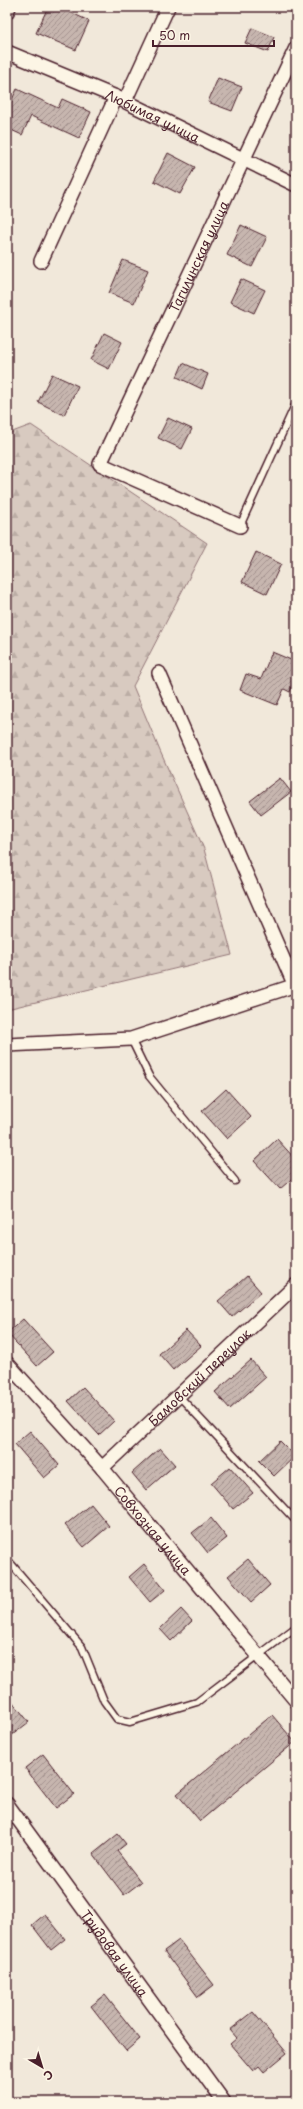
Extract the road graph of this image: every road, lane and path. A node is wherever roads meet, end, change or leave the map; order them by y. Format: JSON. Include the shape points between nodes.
{"nodes":[{"id":1,"x":9,"y":7,"type":"edge"},
{"id":2,"x":168,"y":7,"type":"edge"},
{"id":3,"x":7,"y":12,"type":"edge"},
{"id":4,"x":296,"y":48,"type":"edge"},
{"id":5,"x":7,"y":52,"type":"edge"},
{"id":6,"x":120,"y":99,"type":"junction"},
{"id":7,"x":242,"y":159,"type":"junction"},
{"id":8,"x":296,"y":186,"type":"edge"},
{"id":9,"x":41,"y":260,"type":"dead end"},
{"id":10,"x":296,"y":402,"type":"edge"},
{"id":11,"x":240,"y":526,"type":"joint"},
{"id":12,"x":159,"y":673,"type":"dead end"},
{"id":13,"x":295,"y":986,"type":"edge"},
{"id":14,"x":130,"y":1039,"type":"junction"},
{"id":15,"x":7,"y":1045,"type":"edge"},
{"id":16,"x":235,"y":1181,"type":"dead end"},
{"id":17,"x":296,"y":1285,"type":"edge"},
{"id":18,"x":7,"y":1363,"type":"edge"},
{"id":19,"x":179,"y":1396,"type":"junction"},
{"id":20,"x":102,"y":1468,"type":"junction"},
{"id":21,"x":296,"y":1521,"type":"edge"},
{"id":22,"x":7,"y":1559,"type":"edge"},
{"id":23,"x":296,"y":1627,"type":"edge"},
{"id":24,"x":259,"y":1657,"type":"junction"},
{"id":25,"x":296,"y":1701,"type":"edge"},
{"id":26,"x":7,"y":1804,"type":"edge"},
{"id":27,"x":224,"y":2102,"type":"edge"}],
"edges":[{"from":1,"to":3,"type":"street"},
{"from":2,"to":6,"type":"street"},
{"from":4,"to":7,"type":"street","name":"Тагилинская улица"},
{"from":5,"to":6,"type":"street","name":"Любимая улица"},
{"from":6,"to":7,"type":"street","name":"Любимая улица"},
{"from":6,"to":9,"type":"street"},
{"from":7,"to":8,"type":"street","name":"Любимая улица"},
{"from":7,"to":11,"type":"street","name":"Тагилинская улица","via":[[100,464]]},
{"from":10,"to":11,"type":"lane"},
{"from":12,"to":13,"type":"street"},
{"from":13,"to":14,"type":"street"},
{"from":14,"to":15,"type":"street"},
{"from":14,"to":16,"type":"lane","via":[[149,1076]]},
{"from":17,"to":19,"type":"street","name":"Бамовский переулок"},
{"from":18,"to":20,"type":"street","name":"Совхозная улица"},
{"from":19,"to":20,"type":"street","name":"Бамовский переулок"},
{"from":19,"to":21,"type":"lane"},
{"from":20,"to":24,"type":"street","name":"Совхозная улица"},
{"from":22,"to":24,"type":"lane","via":[[82,1647],[104,1701],[117,1718],[130,1722],[197,1702]]},
{"from":23,"to":24,"type":"lane"},
{"from":24,"to":25,"type":"street","name":"Совхозная улица"},
{"from":26,"to":27,"type":"street","name":"Трудовая улица"}]}
